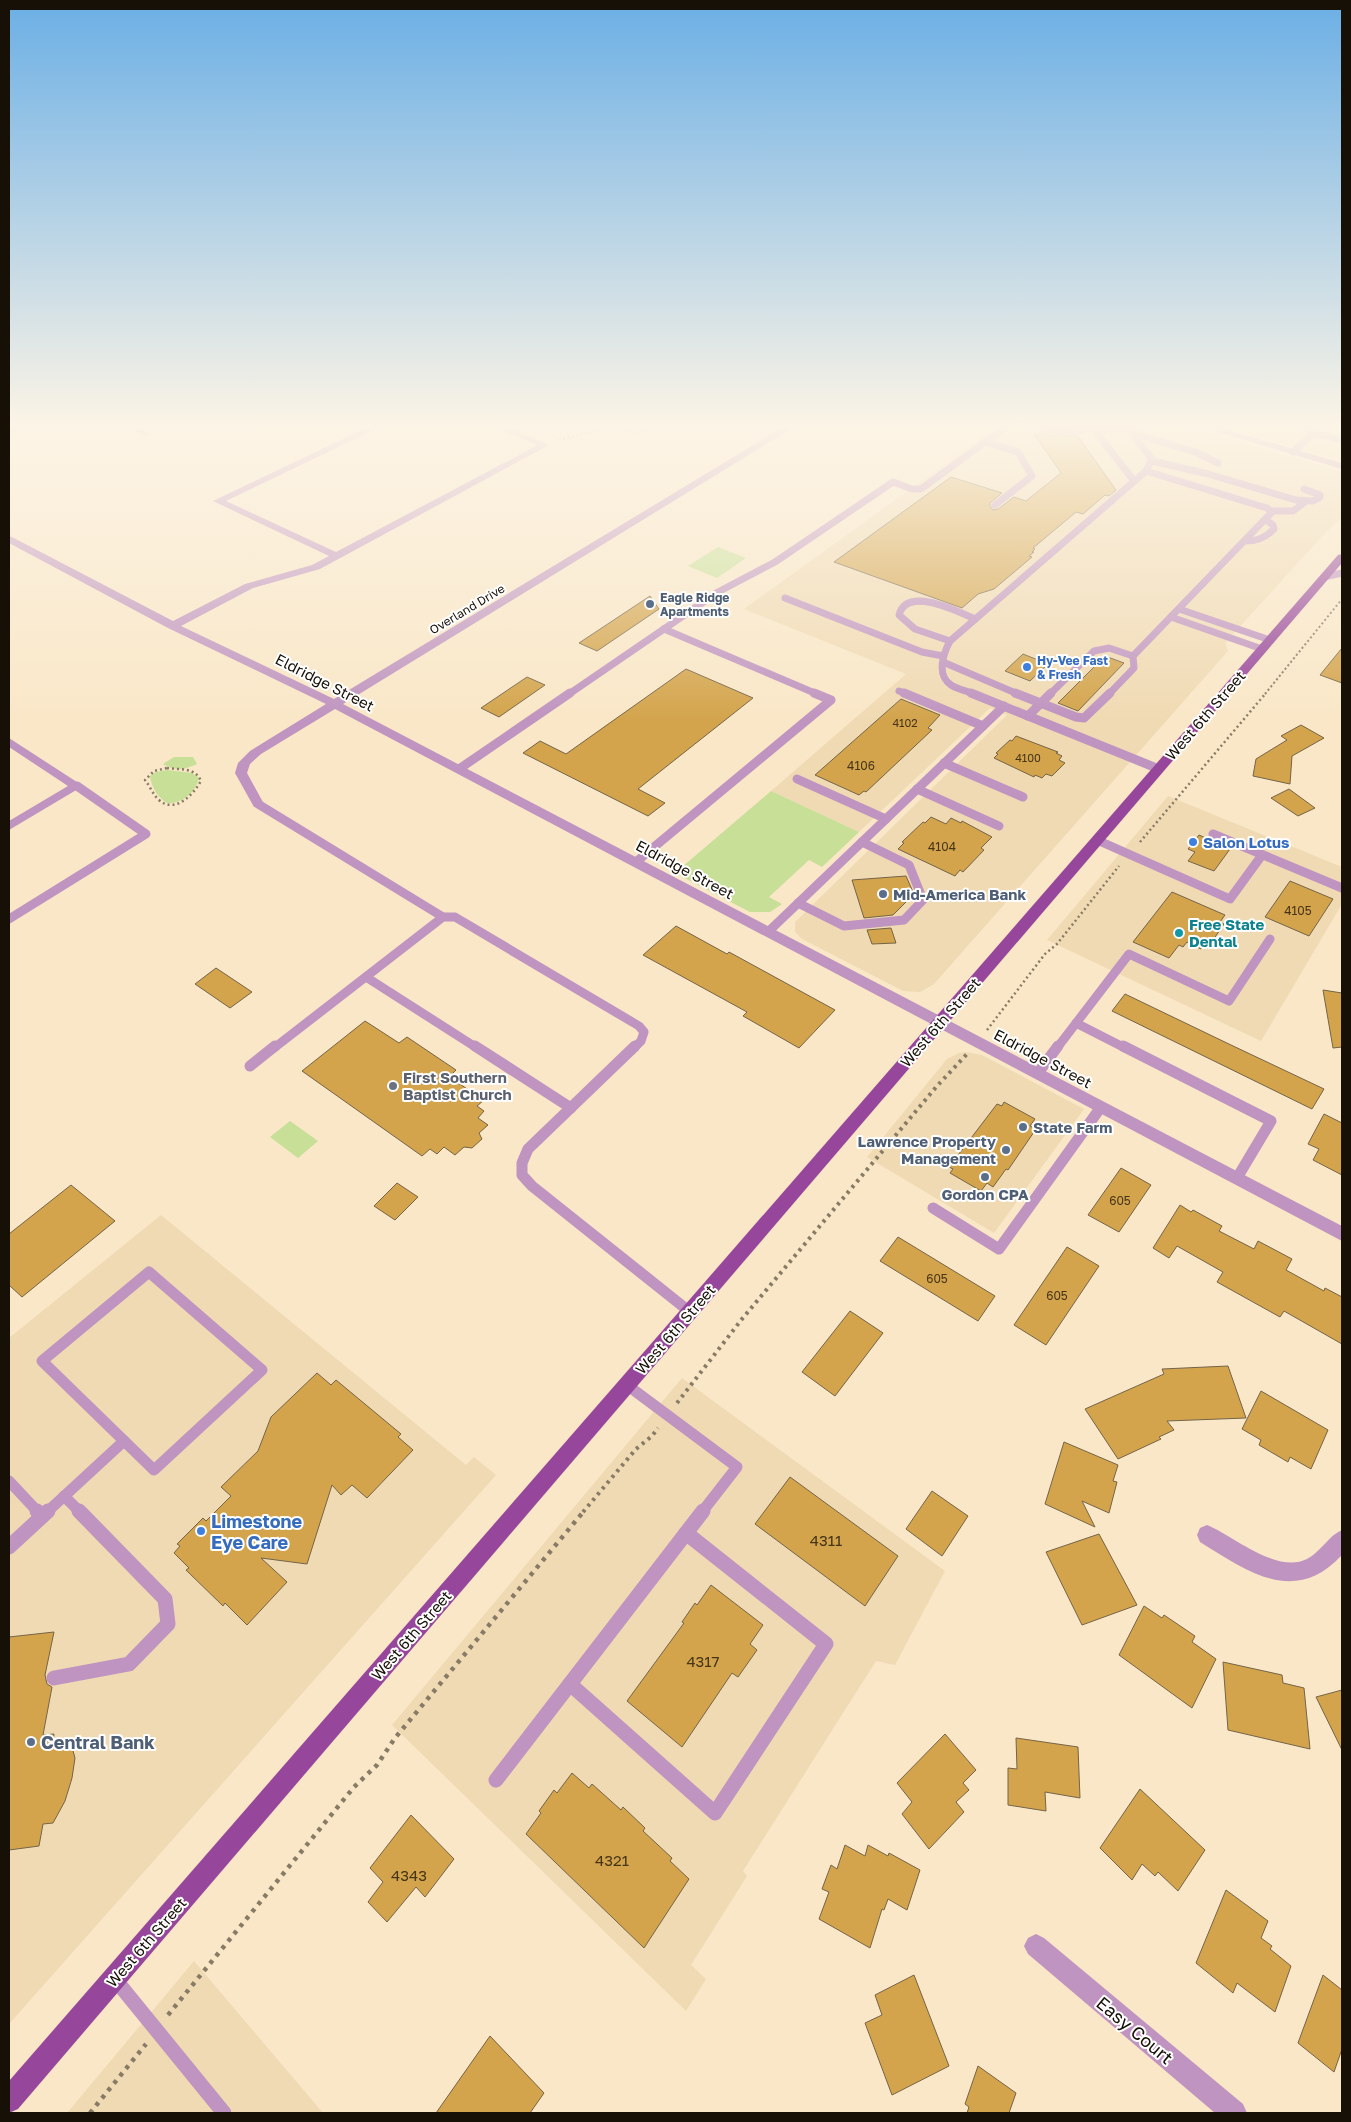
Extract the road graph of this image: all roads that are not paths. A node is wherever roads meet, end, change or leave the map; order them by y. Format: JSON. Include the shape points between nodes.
{"nodes":[{"id":1,"x":264,"y":523,"type":"edge"},
{"id":2,"x":398,"y":523,"type":"edge"},
{"id":3,"x":632,"y":523,"type":"edge"},
{"id":4,"x":832,"y":523,"type":"edge"},
{"id":5,"x":1086,"y":523,"type":"edge"},
{"id":6,"x":1263,"y":523,"type":"edge"},
{"id":7,"x":1270,"y":523,"type":"edge"},
{"id":8,"x":9,"y":539,"type":"edge"},
{"id":9,"x":1246,"y":541,"type":"junction"},
{"id":10,"x":336,"y":556,"type":"junction"},
{"id":11,"x":1342,"y":557,"type":"edge"},
{"id":12,"x":1342,"y":573,"type":"edge"},
{"id":13,"x":1324,"y":577,"type":"junction"},
{"id":14,"x":785,"y":598,"type":"dead end"},
{"id":15,"x":1179,"y":609,"type":"junction"},
{"id":16,"x":1171,"y":617,"type":"junction"},
{"id":17,"x":976,"y":619,"type":"junction"},
{"id":18,"x":172,"y":626,"type":"junction"},
{"id":19,"x":664,"y":628,"type":"junction"},
{"id":20,"x":950,"y":641,"type":"junction"},
{"id":21,"x":1266,"y":645,"type":"junction"},
{"id":22,"x":1133,"y":656,"type":"junction"},
{"id":23,"x":943,"y":659,"type":"junction"},
{"id":24,"x":899,"y":691,"type":"dead end"},
{"id":25,"x":1041,"y":703,"type":"junction"},
{"id":26,"x":335,"y":704,"type":"junction"},
{"id":27,"x":1004,"y":706,"type":"junction"},
{"id":28,"x":1028,"y":716,"type":"junction"},
{"id":29,"x":983,"y":726,"type":"junction"},
{"id":30,"x":9,"y":742,"type":"edge"},
{"id":31,"x":944,"y":763,"type":"junction"},
{"id":32,"x":459,"y":769,"type":"junction"},
{"id":33,"x":1159,"y":769,"type":"junction"},
{"id":34,"x":796,"y":779,"type":"dead end"},
{"id":35,"x":78,"y":786,"type":"junction"},
{"id":36,"x":917,"y":790,"type":"junction"},
{"id":37,"x":1023,"y":797,"type":"dead end"},
{"id":38,"x":258,"y":804,"type":"joint"},
{"id":39,"x":886,"y":819,"type":"junction"},
{"id":40,"x":9,"y":826,"type":"edge"},
{"id":41,"x":999,"y":826,"type":"dead end"},
{"id":42,"x":1213,"y":834,"type":"dead end"},
{"id":43,"x":1097,"y":840,"type":"junction"},
{"id":44,"x":862,"y":842,"type":"junction"},
{"id":45,"x":1262,"y":854,"type":"junction"},
{"id":46,"x":636,"y":862,"type":"junction"},
{"id":47,"x":1342,"y":888,"type":"edge"},
{"id":48,"x":798,"y":903,"type":"junction"},
{"id":49,"x":443,"y":917,"type":"junction"},
{"id":50,"x":9,"y":919,"type":"edge"},
{"id":51,"x":769,"y":931,"type":"junction"},
{"id":52,"x":1270,"y":938,"type":"dead end"},
{"id":53,"x":366,"y":977,"type":"junction"},
{"id":54,"x":940,"y":1022,"type":"junction"},
{"id":55,"x":1076,"y":1023,"type":"junction"},
{"id":56,"x":250,"y":1066,"type":"dead end"},
{"id":57,"x":1038,"y":1073,"type":"junction"},
{"id":58,"x":1101,"y":1107,"type":"junction"},
{"id":59,"x":570,"y":1108,"type":"junction"},
{"id":60,"x":1237,"y":1178,"type":"junction"},
{"id":61,"x":933,"y":1208,"type":"dead end"},
{"id":62,"x":1342,"y":1234,"type":"edge"},
{"id":63,"x":690,"y":1312,"type":"junction"},
{"id":64,"x":627,"y":1385,"type":"junction"},
{"id":65,"x":124,"y":1442,"type":"junction"},
{"id":66,"x":9,"y":1481,"type":"edge"},
{"id":67,"x":64,"y":1496,"type":"junction"},
{"id":68,"x":42,"y":1516,"type":"junction"},
{"id":69,"x":686,"y":1534,"type":"junction"},
{"id":70,"x":1207,"y":1536,"type":"dead end"},
{"id":71,"x":1342,"y":1540,"type":"edge"},
{"id":72,"x":9,"y":1547,"type":"edge"},
{"id":73,"x":54,"y":1678,"type":"dead end"},
{"id":74,"x":570,"y":1684,"type":"junction"},
{"id":75,"x":496,"y":1780,"type":"dead end"},
{"id":76,"x":1036,"y":1946,"type":"dead end"},
{"id":77,"x":114,"y":1978,"type":"junction"},
{"id":78,"x":9,"y":2100,"type":"edge"},
{"id":79,"x":224,"y":2113,"type":"edge"},
{"id":80,"x":1234,"y":2113,"type":"edge"}],
"edges":[{"from":1,"to":10,"type":"street"},
{"from":2,"to":10,"type":"street"},
{"from":3,"to":26,"type":"street","name":"Overland Drive"},
{"from":4,"to":19,"type":"lane","via":[[775,562],[718,592]]},
{"from":5,"to":17,"type":"lane"},
{"from":6,"to":9,"type":"lane"},
{"from":7,"to":9,"type":"lane","via":[[1274,529],[1266,537]]},
{"from":8,"to":18,"type":"street","name":"Eldridge Street"},
{"from":9,"to":15,"type":"lane"},
{"from":10,"to":18,"type":"street","via":[[316,566],[249,586]]},
{"from":11,"to":13,"type":"main road","name":"West 6th Street"},
{"from":12,"to":13,"type":"lane"},
{"from":13,"to":21,"type":"main road","name":"West 6th Street"},
{"from":14,"to":23,"type":"lane"},
{"from":15,"to":16,"type":"lane"},
{"from":15,"to":21,"type":"lane"},
{"from":16,"to":21,"type":"lane"},
{"from":16,"to":22,"type":"lane"},
{"from":17,"to":20,"type":"lane"},
{"from":17,"to":20,"type":"lane","via":[[928,602],[911,604],[900,611],[899,616],[910,626]]},
{"from":18,"to":26,"type":"street","name":"Eldridge Street"},
{"from":19,"to":32,"type":"lane"},
{"from":19,"to":46,"type":"lane","via":[[831,700]]},
{"from":20,"to":23,"type":"lane"},
{"from":21,"to":33,"type":"main road","name":"West 6th Street"},
{"from":22,"to":25,"type":"lane","via":[[1109,648],[1094,651]]},
{"from":22,"to":25,"type":"lane","via":[[1134,668],[1084,718]]},
{"from":23,"to":25,"type":"lane"},
{"from":23,"to":27,"type":"lane","via":[[944,680]]},
{"from":24,"to":29,"type":"lane"},
{"from":25,"to":28,"type":"lane"},
{"from":26,"to":32,"type":"street","name":"Eldridge Street"},
{"from":26,"to":38,"type":"street","name":"Overland Drive","via":[[247,759],[241,773]]},
{"from":27,"to":28,"type":"lane"},
{"from":27,"to":29,"type":"lane"},
{"from":28,"to":33,"type":"lane"},
{"from":29,"to":31,"type":"lane"},
{"from":30,"to":35,"type":"street"},
{"from":31,"to":36,"type":"lane"},
{"from":31,"to":37,"type":"lane"},
{"from":32,"to":46,"type":"street","name":"Eldridge Street"},
{"from":33,"to":43,"type":"main road","name":"West 6th Street"},
{"from":34,"to":39,"type":"lane"},
{"from":35,"to":40,"type":"street"},
{"from":35,"to":50,"type":"lane","via":[[146,834]]},
{"from":36,"to":39,"type":"lane"},
{"from":36,"to":41,"type":"lane"},
{"from":38,"to":49,"type":"lane"},
{"from":39,"to":44,"type":"lane"},
{"from":42,"to":45,"type":"lane"},
{"from":43,"to":45,"type":"lane","via":[[1230,899]]},
{"from":43,"to":54,"type":"main road","name":"West 6th Street"},
{"from":44,"to":48,"type":"lane"},
{"from":44,"to":48,"type":"lane","via":[[909,864],[923,900],[904,920],[844,926]]},
{"from":45,"to":47,"type":"lane"},
{"from":46,"to":51,"type":"street","name":"Eldridge Street"},
{"from":48,"to":51,"type":"lane"},
{"from":49,"to":53,"type":"lane"},
{"from":49,"to":59,"type":"lane","via":[[455,917],[639,1026],[644,1032],[640,1040]]},
{"from":51,"to":54,"type":"street","name":"Eldridge Street"},
{"from":52,"to":55,"type":"lane","via":[[1229,1000],[1129,954]]},
{"from":53,"to":56,"type":"lane"},
{"from":53,"to":59,"type":"lane"},
{"from":54,"to":57,"type":"street","name":"Eldridge Street"},
{"from":54,"to":63,"type":"main road","name":"West 6th Street"},
{"from":55,"to":57,"type":"lane"},
{"from":55,"to":60,"type":"lane","via":[[1271,1121]]},
{"from":57,"to":58,"type":"street","name":"Eldridge Street"},
{"from":58,"to":60,"type":"street","name":"Eldridge Street"},
{"from":58,"to":61,"type":"lane","via":[[999,1248]]},
{"from":59,"to":63,"type":"lane","via":[[528,1149],[522,1163],[522,1175]]},
{"from":60,"to":62,"type":"street","name":"Eldridge Street"},
{"from":63,"to":64,"type":"main road","name":"West 6th Street"},
{"from":64,"to":69,"type":"lane","via":[[737,1467]]},
{"from":64,"to":77,"type":"main road","name":"West 6th Street"},
{"from":65,"to":65,"type":"lane","via":[[154,1470],[262,1370],[149,1272],[42,1361]]},
{"from":65,"to":67,"type":"lane"},
{"from":66,"to":68,"type":"lane"},
{"from":67,"to":68,"type":"lane"},
{"from":67,"to":73,"type":"lane","via":[[165,1599],[168,1624],[129,1664]]},
{"from":68,"to":72,"type":"lane"},
{"from":69,"to":74,"type":"lane"},
{"from":69,"to":74,"type":"lane","via":[[826,1644],[715,1813]]},
{"from":70,"to":71,"type":"street","via":[[1256,1563],[1282,1571],[1307,1570],[1332,1553]]},
{"from":74,"to":75,"type":"lane"},
{"from":76,"to":80,"type":"street","name":"Easy Court"},
{"from":77,"to":78,"type":"main road","name":"West 6th Street"},
{"from":77,"to":79,"type":"lane"}]}
